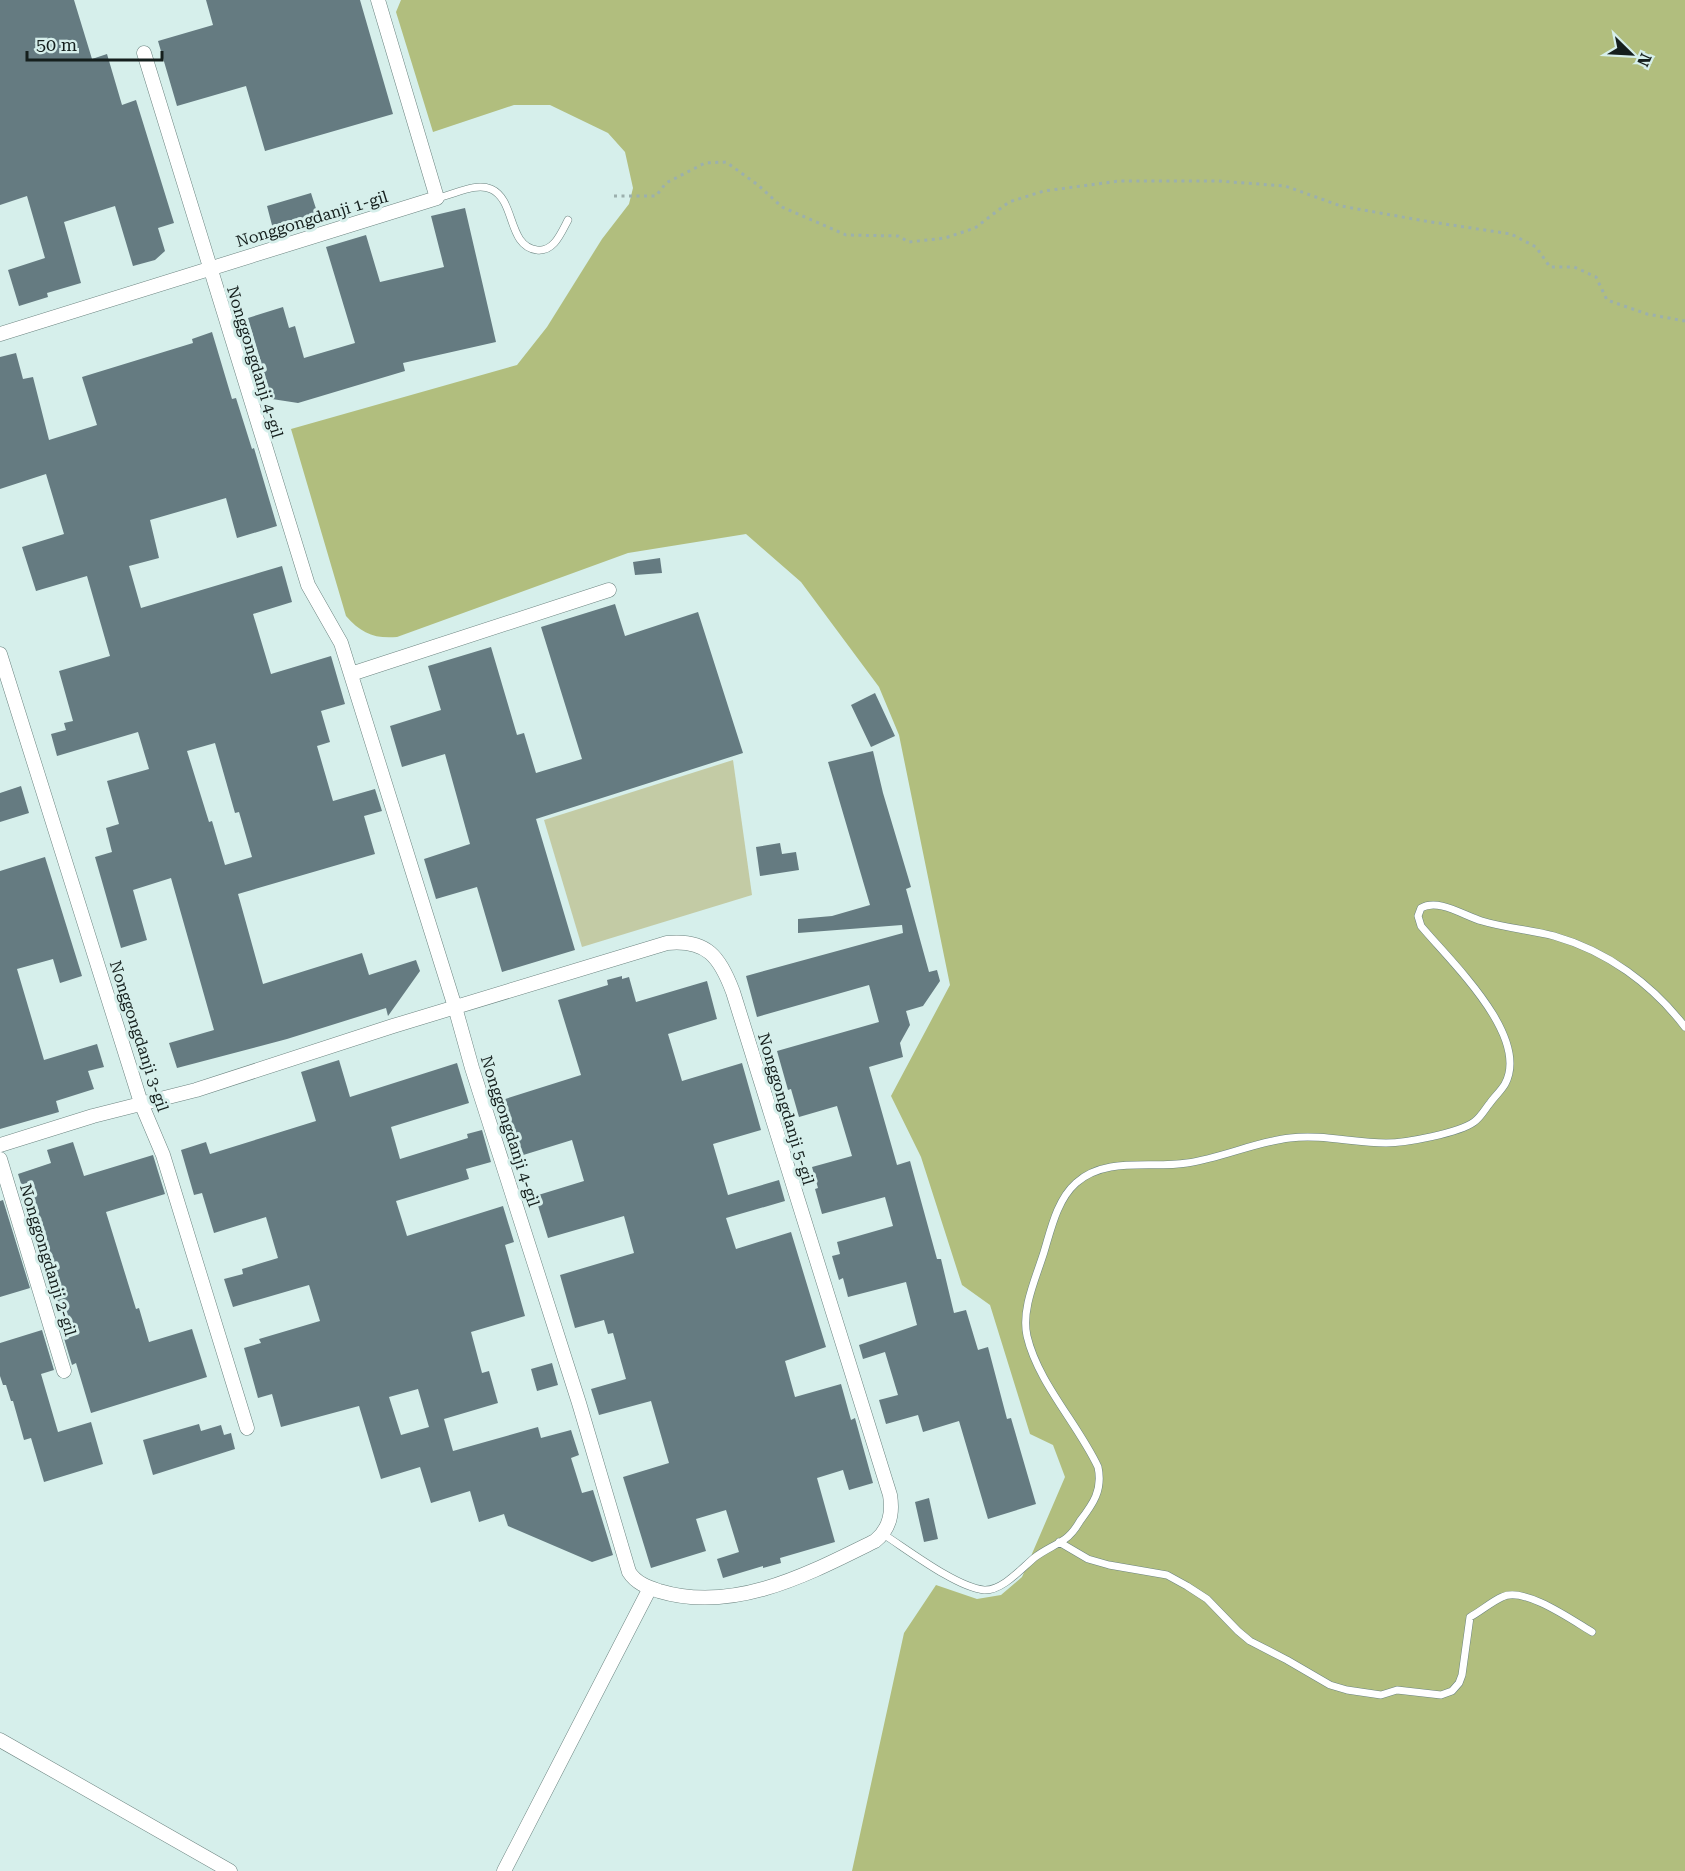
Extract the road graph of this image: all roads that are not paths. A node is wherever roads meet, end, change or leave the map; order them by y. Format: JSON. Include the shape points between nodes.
{"nodes":[{"id":1,"x":378,"y":0,"type":"edge"},
{"id":2,"x":144,"y":54,"type":"dead end"},
{"id":3,"x":437,"y":198,"type":"junction"},
{"id":4,"x":568,"y":220,"type":"dead end"},
{"id":5,"x":209,"y":269,"type":"junction"},
{"id":6,"x":0,"y":334,"type":"edge"},
{"id":7,"x":609,"y":590,"type":"dead end"},
{"id":8,"x":0,"y":654,"type":"edge"},
{"id":9,"x":351,"y":674,"type":"junction"},
{"id":10,"x":455,"y":1007,"type":"junction"},
{"id":11,"x":1685,"y":1027,"type":"edge"},
{"id":12,"x":141,"y":1103,"type":"junction"},
{"id":13,"x":0,"y":1145,"type":"edge"},
{"id":14,"x":0,"y":1160,"type":"edge"},
{"id":15,"x":64,"y":1371,"type":"dead end"},
{"id":16,"x":247,"y":1428,"type":"dead end"},
{"id":17,"x":883,"y":1534,"type":"junction"},
{"id":18,"x":1059,"y":1542,"type":"junction"},
{"id":19,"x":650,"y":1588,"type":"junction"},
{"id":20,"x":1592,"y":1632,"type":"dead end"},
{"id":21,"x":0,"y":1740,"type":"edge"},
{"id":22,"x":230,"y":1871,"type":"edge"},
{"id":23,"x":504,"y":1871,"type":"edge"}],
"edges":[{"from":1,"to":3,"type":"street"},
{"from":2,"to":5,"type":"street","name":"Nonggongdanji 4-gil"},
{"from":3,"to":4,"type":"lane","via":[[482,186],[493,190],[502,197],[520,241],[539,250],[551,247]]},
{"from":3,"to":5,"type":"street","name":"Nonggongdanji 1-gil"},
{"from":5,"to":6,"type":"street","name":"Nonggongdanji 1-gil"},
{"from":5,"to":9,"type":"street","name":"Nonggongdanji 4-gil","via":[[308,585],[341,644]]},
{"from":7,"to":9,"type":"street"},
{"from":8,"to":12,"type":"street","name":"Nonggongdanji 3-gil"},
{"from":9,"to":10,"type":"street","name":"Nonggongdanji 4-gil"},
{"from":10,"to":12,"type":"street","name":"Nonggongdanji 5-gil","via":[[196,1090]]},
{"from":10,"to":17,"type":"street","name":"Nonggongdanji 5-gil","via":[[667,943],[699,946],[719,961],[728,978],[890,1495],[891,1516]]},
{"from":10,"to":19,"type":"street","name":"Nonggongdanji 4-gil","via":[[629,1572],[634,1580]]},
{"from":11,"to":18,"type":"lane","via":[[1641,981],[1587,948],[1431,904],[1418,911],[1421,926],[1490,1008],[1508,1049],[1505,1084],[1475,1121],[1452,1132],[1387,1143],[1289,1138],[1189,1163],[1111,1166],[1077,1183],[1058,1210],[1027,1310],[1026,1334],[1032,1352],[1094,1457],[1101,1477],[1096,1500],[1073,1531]]},
{"from":12,"to":13,"type":"street"},
{"from":12,"to":16,"type":"street","name":"Nonggongdanji 3-gil","via":[[163,1155]]},
{"from":14,"to":15,"type":"street","name":"Nonggongdanji 2-gil"},
{"from":17,"to":18,"type":"lane","via":[[952,1578],[986,1590],[1003,1583]]},
{"from":17,"to":19,"type":"street","via":[[806,1575],[759,1591],[697,1596]]},
{"from":18,"to":20,"type":"lane","via":[[1088,1559],[1167,1575],[1207,1599],[1250,1641],[1330,1685],[1347,1690],[1381,1695],[1397,1690],[1442,1695],[1452,1691],[1462,1675],[1470,1617],[1503,1596],[1515,1594],[1532,1599]]},
{"from":19,"to":23,"type":"street"},
{"from":21,"to":22,"type":"street"}]}
